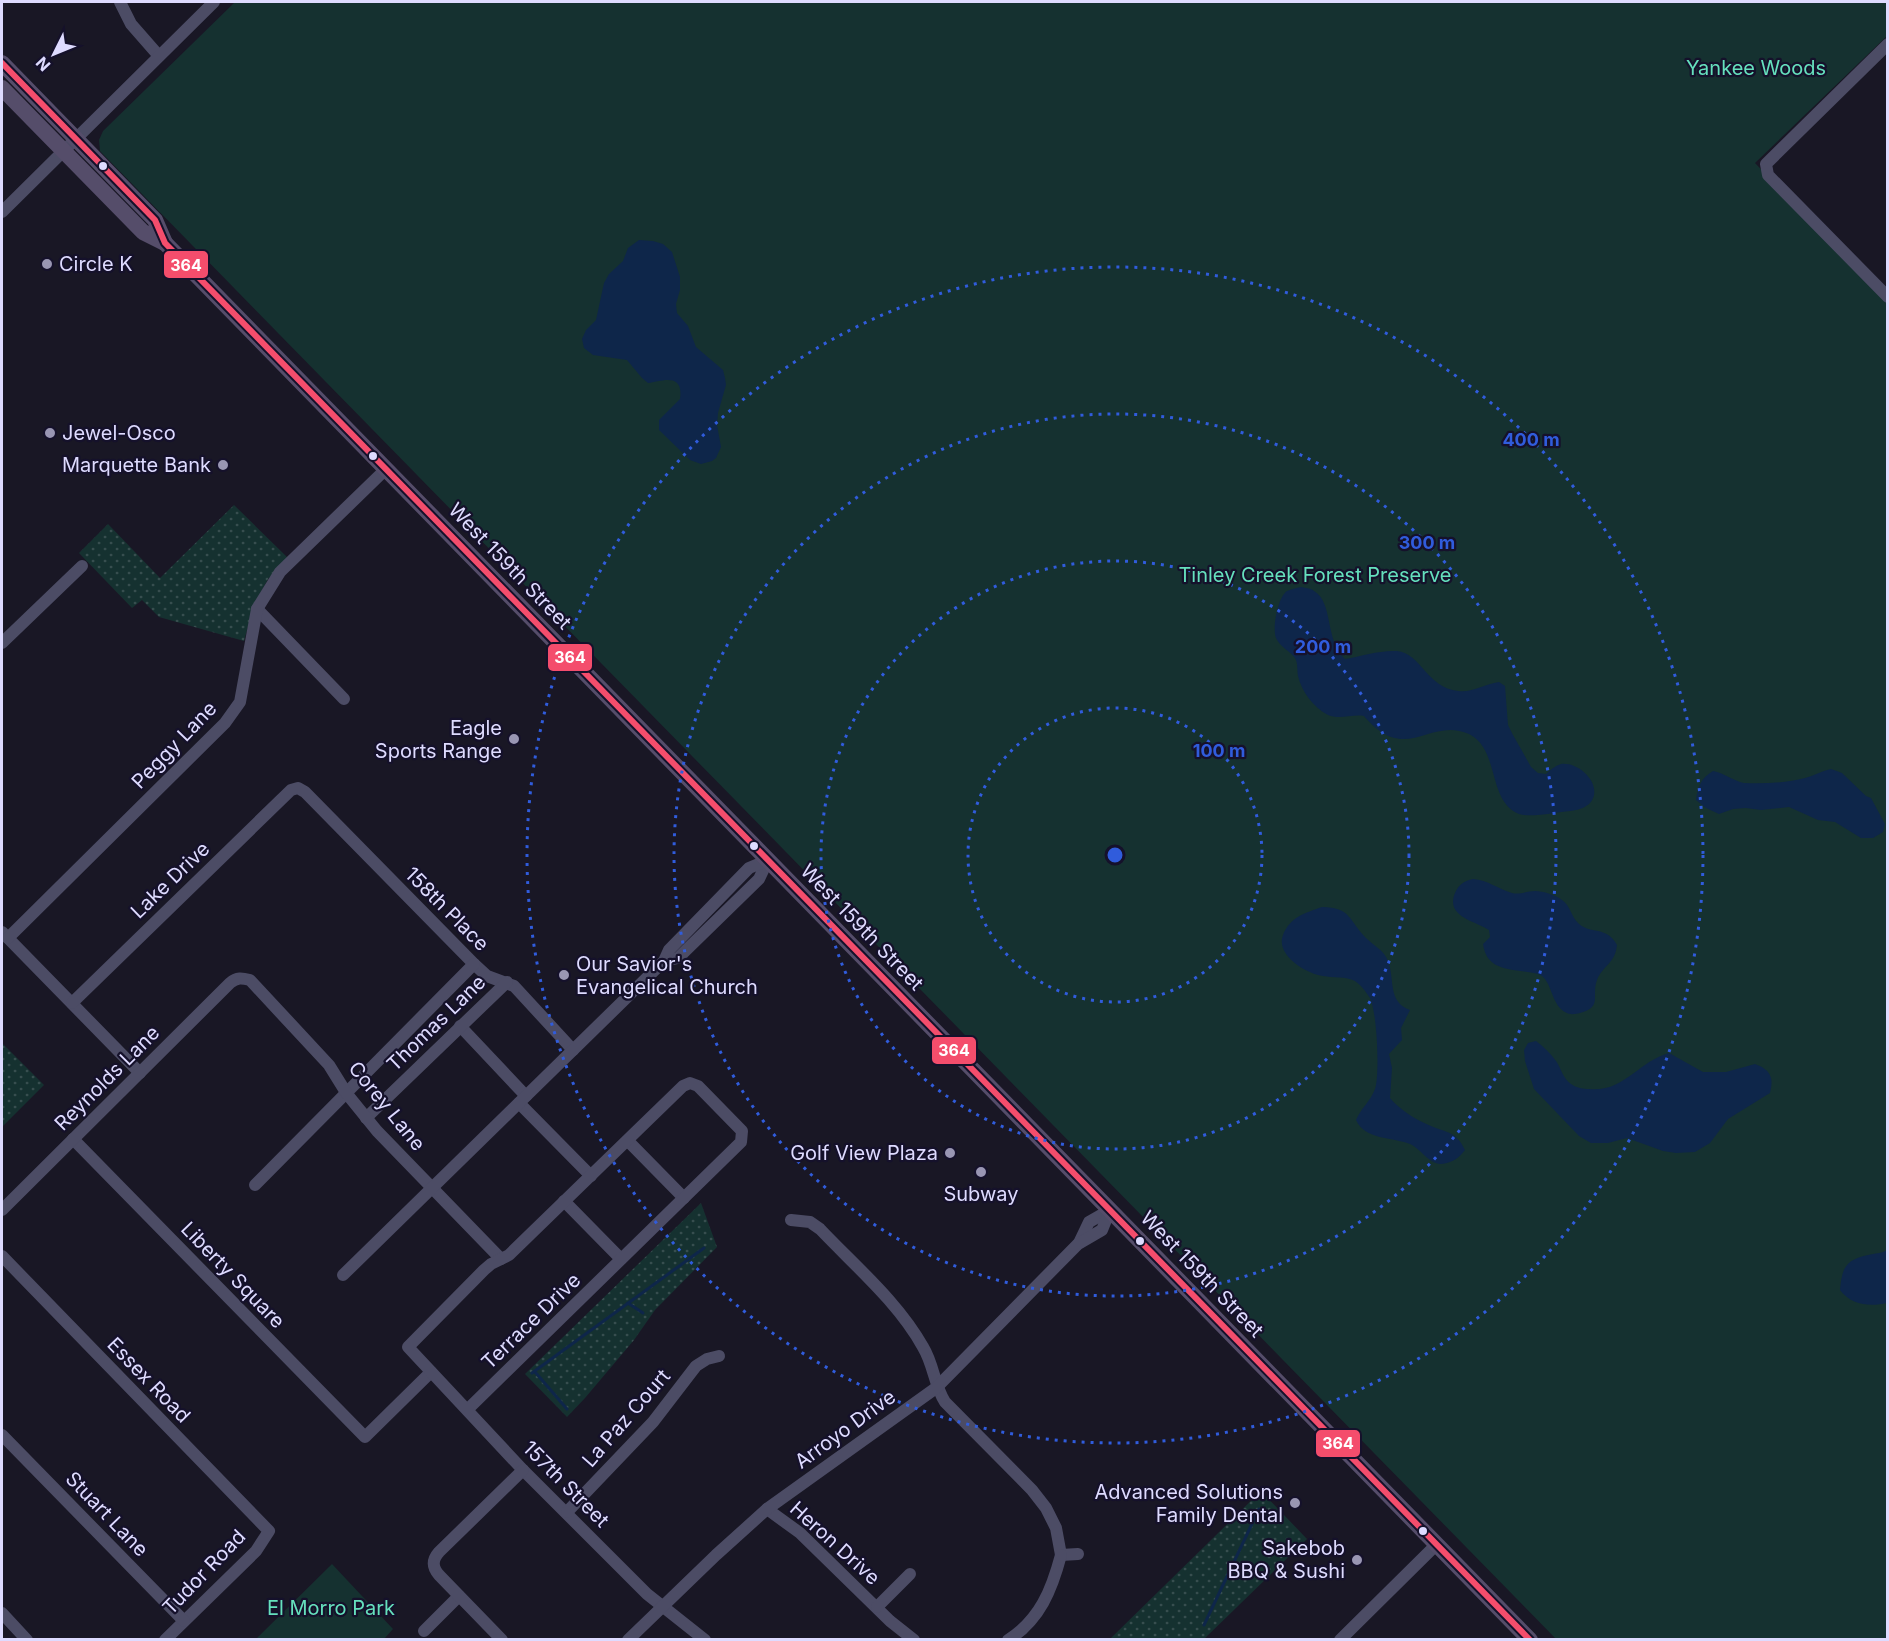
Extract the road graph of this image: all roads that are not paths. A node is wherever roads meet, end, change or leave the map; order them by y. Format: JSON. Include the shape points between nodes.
{"nodes":[{"id":1,"x":120,"y":2,"type":"edge"},
{"id":2,"x":214,"y":2,"type":"edge"},
{"id":3,"x":1887,"y":44,"type":"edge"},
{"id":4,"x":159,"y":56,"type":"junction"},
{"id":5,"x":2,"y":63,"type":"edge"},
{"id":6,"x":2,"y":88,"type":"edge"},
{"id":7,"x":76,"y":139,"type":"junction"},
{"id":8,"x":64,"y":152,"type":"junction"},
{"id":9,"x":2,"y":212,"type":"edge"},
{"id":10,"x":165,"y":243,"type":"junction"},
{"id":11,"x":1887,"y":297,"type":"edge"},
{"id":12,"x":386,"y":469,"type":"junction"},
{"id":13,"x":82,"y":566,"type":"dead end"},
{"id":14,"x":256,"y":609,"type":"junction"},
{"id":15,"x":2,"y":643,"type":"edge"},
{"id":16,"x":344,"y":699,"type":"dead end"},
{"id":17,"x":298,"y":788,"type":"joint"},
{"id":18,"x":768,"y":860,"type":"junction"},
{"id":19,"x":4,"y":935,"type":"edge"},
{"id":20,"x":474,"y":964,"type":"junction"},
{"id":21,"x":242,"y":978,"type":"joint"},
{"id":22,"x":507,"y":982,"type":"junction"},
{"id":23,"x":72,"y":1003,"type":"junction"},
{"id":24,"x":460,"y":1026,"type":"junction"},
{"id":25,"x":573,"y":1050,"type":"junction"},
{"id":26,"x":140,"y":1073,"type":"junction"},
{"id":27,"x":347,"y":1094,"type":"junction"},
{"id":28,"x":522,"y":1100,"type":"junction"},
{"id":29,"x":366,"y":1118,"type":"junction"},
{"id":30,"x":73,"y":1139,"type":"junction"},
{"id":31,"x":628,"y":1141,"type":"junction"},
{"id":32,"x":591,"y":1176,"type":"junction"},
{"id":33,"x":255,"y":1185,"type":"dead end"},
{"id":34,"x":431,"y":1188,"type":"junction"},
{"id":35,"x":684,"y":1198,"type":"junction"},
{"id":36,"x":564,"y":1201,"type":"junction"},
{"id":37,"x":2,"y":1210,"type":"edge"},
{"id":38,"x":1110,"y":1210,"type":"junction"},
{"id":39,"x":791,"y":1220,"type":"dead end"},
{"id":40,"x":2,"y":1257,"type":"edge"},
{"id":41,"x":501,"y":1259,"type":"junction"},
{"id":42,"x":621,"y":1259,"type":"junction"},
{"id":43,"x":343,"y":1275,"type":"dead end"},
{"id":44,"x":408,"y":1347,"type":"joint"},
{"id":45,"x":719,"y":1356,"type":"dead end"},
{"id":46,"x":431,"y":1372,"type":"junction"},
{"id":47,"x":936,"y":1388,"type":"junction"},
{"id":48,"x":467,"y":1410,"type":"junction"},
{"id":49,"x":2,"y":1435,"type":"edge"},
{"id":50,"x":523,"y":1470,"type":"junction"},
{"id":51,"x":767,"y":1509,"type":"junction"},
{"id":52,"x":567,"y":1512,"type":"junction"},
{"id":53,"x":269,"y":1531,"type":"joint"},
{"id":54,"x":1436,"y":1545,"type":"junction"},
{"id":55,"x":1061,"y":1554,"type":"junction"},
{"id":56,"x":1078,"y":1554,"type":"dead end"},
{"id":57,"x":910,"y":1575,"type":"dead end"},
{"id":58,"x":459,"y":1596,"type":"junction"},
{"id":59,"x":877,"y":1606,"type":"junction"},
{"id":60,"x":661,"y":1607,"type":"junction"},
{"id":61,"x":2,"y":1613,"type":"edge"},
{"id":62,"x":184,"y":1621,"type":"junction"},
{"id":63,"x":424,"y":1631,"type":"dead end"},
{"id":64,"x":27,"y":1640,"type":"edge"},
{"id":65,"x":165,"y":1640,"type":"edge"},
{"id":66,"x":502,"y":1640,"type":"edge"},
{"id":67,"x":628,"y":1640,"type":"edge"},
{"id":68,"x":705,"y":1640,"type":"edge"},
{"id":69,"x":914,"y":1640,"type":"edge"},
{"id":70,"x":1008,"y":1640,"type":"edge"},
{"id":71,"x":1340,"y":1640,"type":"edge"},
{"id":72,"x":1530,"y":1640,"type":"edge"}],
"edges":[{"from":1,"to":4,"type":"street","via":[[131,24]]},
{"from":2,"to":4,"type":"street"},
{"from":3,"to":11,"type":"street","via":[[1766,164],[1768,175]]},
{"from":4,"to":7,"type":"street"},
{"from":5,"to":7,"type":"main road","name":"West 159th Street"},
{"from":6,"to":8,"type":"main road","name":"West 159th Street"},
{"from":7,"to":8,"type":"street"},
{"from":7,"to":10,"type":"main road","name":"West 159th Street","via":[[155,220]]},
{"from":8,"to":9,"type":"street"},
{"from":8,"to":10,"type":"main road","name":"West 159th Street","via":[[143,232]]},
{"from":10,"to":12,"type":"main road","name":"West 159th Street"},
{"from":12,"to":14,"type":"street","name":"Peggy Lane","via":[[280,572]]},
{"from":12,"to":18,"type":"main road","name":"West 159th Street"},
{"from":13,"to":15,"type":"street"},
{"from":14,"to":16,"type":"street"},
{"from":14,"to":19,"type":"street","name":"Peggy Lane","via":[[240,702],[225,723]]},
{"from":17,"to":20,"type":"street","name":"158th Place"},
{"from":17,"to":23,"type":"street","name":"Lake Drive","via":[[291,790]]},
{"from":18,"to":25,"type":"street","via":[[759,879],[687,950],[678,958],[664,961]]},
{"from":18,"to":38,"type":"main road","name":"West 159th Street"},
{"from":19,"to":23,"type":"street"},
{"from":20,"to":22,"type":"street","name":"158th Place","via":[[487,976]]},
{"from":20,"to":27,"type":"street","name":"Thomas Lane"},
{"from":21,"to":26,"type":"street","name":"Reynolds Lane","via":[[230,983]]},
{"from":21,"to":27,"type":"street","name":"Corey Lane","via":[[250,980],[329,1065]]},
{"from":22,"to":24,"type":"street","name":"Thomas Lane"},
{"from":22,"to":25,"type":"street","name":"158th Place"},
{"from":23,"to":26,"type":"street"},
{"from":24,"to":28,"type":"street"},
{"from":24,"to":29,"type":"street","name":"Thomas Lane"},
{"from":25,"to":28,"type":"street"},
{"from":26,"to":30,"type":"street","name":"Reynolds Lane"},
{"from":27,"to":29,"type":"street","name":"Corey Lane"},
{"from":27,"to":33,"type":"street","name":"Thomas Lane"},
{"from":28,"to":32,"type":"street"},
{"from":28,"to":34,"type":"street"},
{"from":29,"to":34,"type":"street","name":"Corey Lane"},
{"from":30,"to":37,"type":"street","name":"Reynolds Lane"},
{"from":30,"to":46,"type":"street","name":"Liberty Square","via":[[365,1437]]},
{"from":31,"to":32,"type":"street","name":"Terrace Drive"},
{"from":31,"to":35,"type":"street"},
{"from":31,"to":35,"type":"street","name":"Terrace Drive","via":[[687,1084],[698,1086],[742,1131],[742,1138]]},
{"from":32,"to":36,"type":"street","name":"Terrace Drive"},
{"from":34,"to":41,"type":"street","name":"Corey Lane"},
{"from":34,"to":43,"type":"street"},
{"from":35,"to":42,"type":"street","name":"Terrace Drive"},
{"from":36,"to":41,"type":"street","name":"Terrace Drive"},
{"from":36,"to":42,"type":"street"},
{"from":38,"to":47,"type":"street","name":"Arroyo Drive","via":[[1089,1222],[1078,1245]]},
{"from":38,"to":54,"type":"main road","name":"West 159th Street"},
{"from":39,"to":47,"type":"street","via":[[810,1222],[820,1229],[898,1311],[924,1348]]},
{"from":40,"to":53,"type":"street","name":"Essex Road"},
{"from":41,"to":44,"type":"street","name":"Terrace Drive","via":[[484,1270]]},
{"from":42,"to":48,"type":"street","name":"Terrace Drive"},
{"from":44,"to":46,"type":"street","name":"157th Street"},
{"from":45,"to":52,"type":"street","name":"La Paz Court","via":[[696,1366],[653,1422]]},
{"from":46,"to":48,"type":"street","name":"157th Street"},
{"from":47,"to":51,"type":"street","name":"Arroyo Drive"},
{"from":47,"to":55,"type":"street","via":[[1046,1508],[1056,1528]]},
{"from":48,"to":50,"type":"street","name":"157th Street"},
{"from":49,"to":62,"type":"street","name":"Stuart Lane"},
{"from":50,"to":52,"type":"street","name":"157th Street"},
{"from":50,"to":58,"type":"street","via":[[434,1558],[436,1572]]},
{"from":51,"to":59,"type":"street","name":"Heron Drive","via":[[801,1533]]},
{"from":51,"to":60,"type":"street","name":"Arroyo Drive"},
{"from":52,"to":60,"type":"street","name":"157th Street"},
{"from":53,"to":62,"type":"street","name":"Tudor Road","via":[[256,1551]]},
{"from":54,"to":71,"type":"street"},
{"from":54,"to":72,"type":"main road","name":"West 159th Street"},
{"from":55,"to":56,"type":"street"},
{"from":55,"to":70,"type":"street","via":[[1054,1580],[1035,1617]]},
{"from":57,"to":59,"type":"street","name":"Heron Drive"},
{"from":58,"to":63,"type":"street"},
{"from":58,"to":66,"type":"street"},
{"from":59,"to":69,"type":"street","name":"Heron Drive"},
{"from":60,"to":67,"type":"street","name":"Arroyo Drive"},
{"from":60,"to":68,"type":"street","name":"157th Street"},
{"from":61,"to":64,"type":"street"},
{"from":62,"to":65,"type":"street","name":"Tudor Road"}]}
